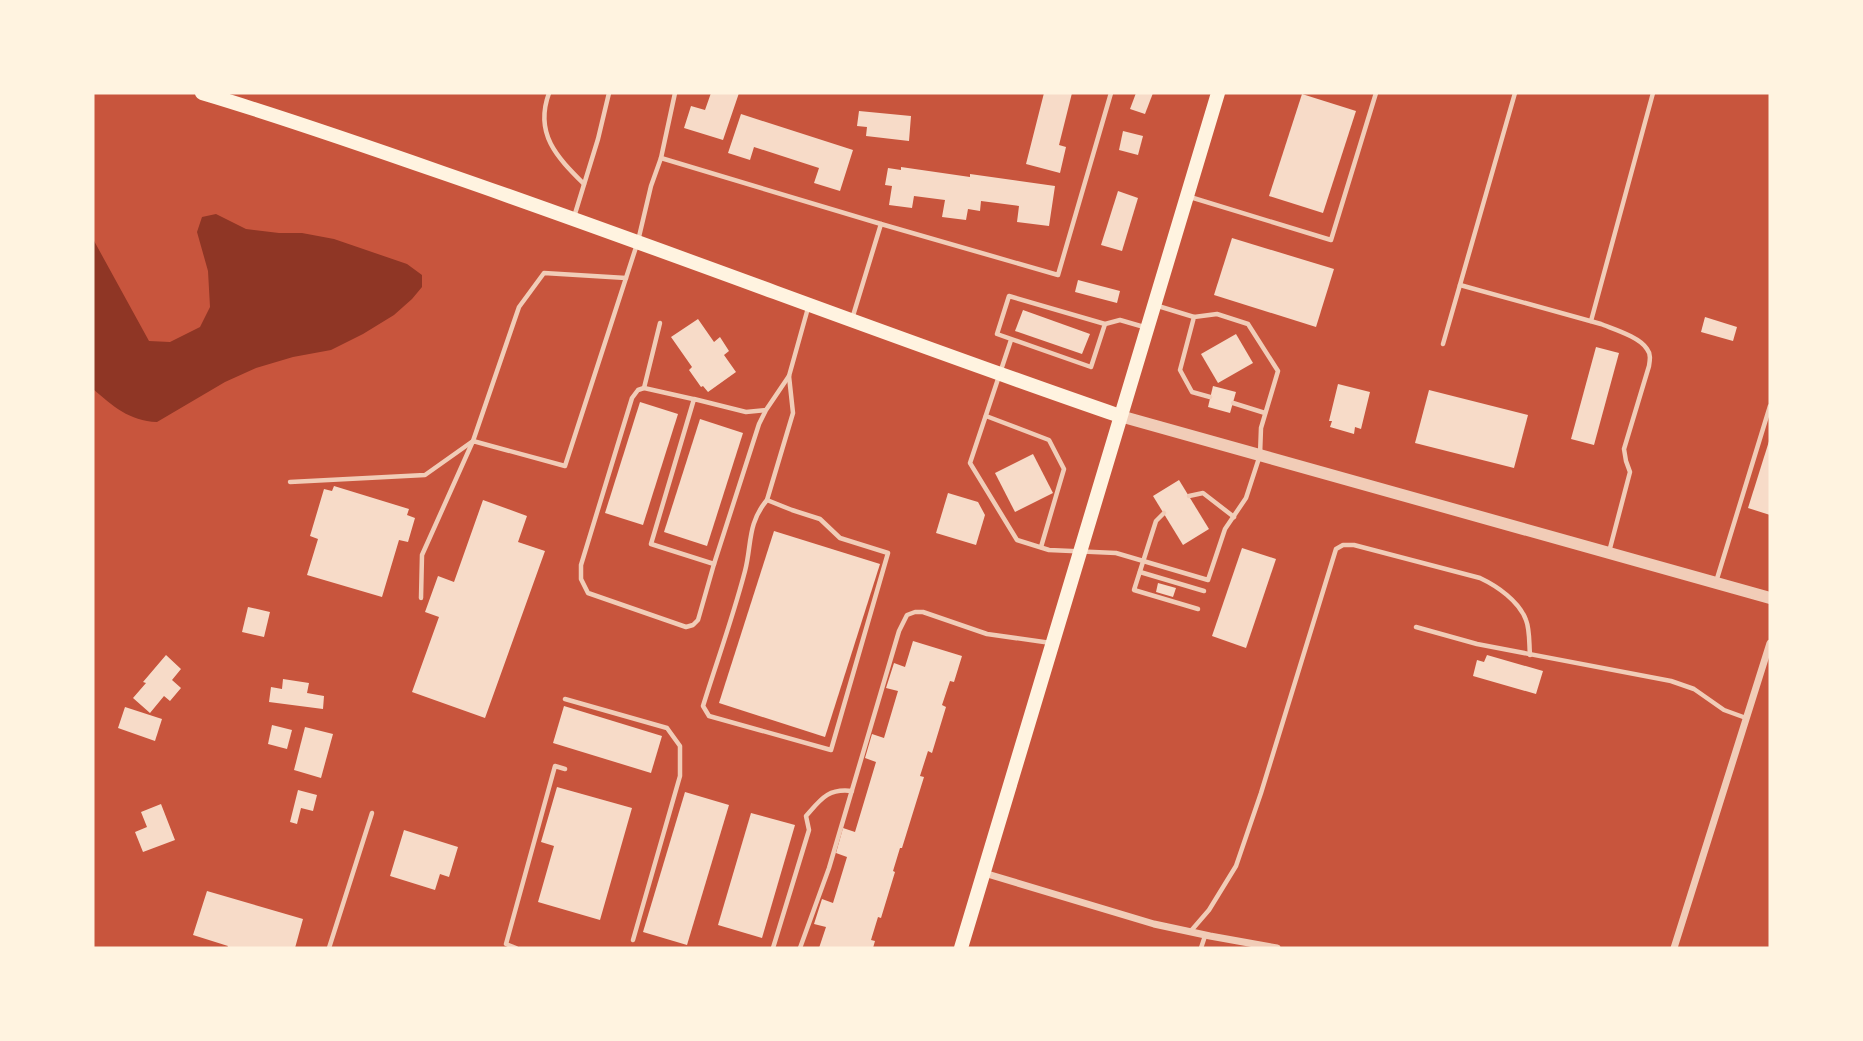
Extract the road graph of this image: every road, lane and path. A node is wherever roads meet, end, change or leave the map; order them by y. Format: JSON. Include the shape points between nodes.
{"nodes":[{"id":1,"x":202,"y":93,"type":"edge"},
{"id":2,"x":549,"y":93,"type":"edge"},
{"id":3,"x":609,"y":93,"type":"edge"},
{"id":4,"x":675,"y":93,"type":"edge"},
{"id":5,"x":1111,"y":93,"type":"edge"},
{"id":6,"x":1217,"y":93,"type":"edge"},
{"id":7,"x":1376,"y":93,"type":"edge"},
{"id":8,"x":1515,"y":93,"type":"edge"},
{"id":9,"x":1653,"y":93,"type":"edge"},
{"id":10,"x":661,"y":158,"type":"junction"},
{"id":11,"x":584,"y":184,"type":"junction"},
{"id":12,"x":1186,"y":196,"type":"junction"},
{"id":13,"x":573,"y":218,"type":"junction"},
{"id":14,"x":881,"y":224,"type":"junction"},
{"id":15,"x":638,"y":242,"type":"junction"},
{"id":16,"x":626,"y":278,"type":"junction"},
{"id":17,"x":1460,"y":285,"type":"junction"},
{"id":18,"x":809,"y":304,"type":"junction"},
{"id":19,"x":1154,"y":304,"type":"junction"},
{"id":20,"x":1194,"y":317,"type":"junction"},
{"id":21,"x":852,"y":320,"type":"junction"},
{"id":22,"x":1591,"y":321,"type":"junction"},
{"id":23,"x":660,"y":323,"type":"dead end"},
{"id":24,"x":1104,"y":324,"type":"junction"},
{"id":25,"x":1147,"y":328,"type":"junction"},
{"id":26,"x":1011,"y":340,"type":"junction"},
{"id":27,"x":1443,"y":344,"type":"dead end"},
{"id":28,"x":999,"y":374,"type":"junction"},
{"id":29,"x":789,"y":376,"type":"junction"},
{"id":30,"x":645,"y":388,"type":"junction"},
{"id":31,"x":1210,"y":397,"type":"dead end"},
{"id":32,"x":694,"y":399,"type":"junction"},
{"id":33,"x":1233,"y":403,"type":"dead end"},
{"id":34,"x":1770,"y":406,"type":"edge"},
{"id":35,"x":766,"y":410,"type":"junction"},
{"id":36,"x":1265,"y":413,"type":"junction"},
{"id":37,"x":986,"y":416,"type":"junction"},
{"id":38,"x":1120,"y":416,"type":"junction"},
{"id":39,"x":473,"y":441,"type":"junction"},
{"id":40,"x":1260,"y":455,"type":"junction"},
{"id":41,"x":289,"y":482,"type":"dead end"},
{"id":42,"x":1189,"y":496,"type":"dead end"},
{"id":43,"x":767,"y":500,"type":"junction"},
{"id":44,"x":1164,"y":513,"type":"dead end"},
{"id":45,"x":1234,"y":517,"type":"junction"},
{"id":46,"x":1041,"y":547,"type":"junction"},
{"id":47,"x":1079,"y":551,"type":"junction"},
{"id":48,"x":1609,"y":553,"type":"junction"},
{"id":49,"x":1143,"y":561,"type":"junction"},
{"id":50,"x":714,"y":564,"type":"junction"},
{"id":51,"x":1140,"y":572,"type":"junction"},
{"id":52,"x":1716,"y":583,"type":"junction"},
{"id":53,"x":1204,"y":591,"type":"dead end"},
{"id":54,"x":421,"y":598,"type":"dead end"},
{"id":55,"x":1770,"y":598,"type":"edge"},
{"id":56,"x":1198,"y":609,"type":"dead end"},
{"id":57,"x":1416,"y":627,"type":"dead end"},
{"id":58,"x":1052,"y":643,"type":"junction"},
{"id":59,"x":1770,"y":643,"type":"edge"},
{"id":60,"x":1530,"y":654,"type":"junction"},
{"id":61,"x":565,"y":699,"type":"dead end"},
{"id":62,"x":1746,"y":718,"type":"junction"},
{"id":63,"x":565,"y":769,"type":"dead end"},
{"id":64,"x":852,"y":791,"type":"junction"},
{"id":65,"x":372,"y":813,"type":"dead end"},
{"id":66,"x":984,"y":873,"type":"junction"},
{"id":67,"x":1190,"y":932,"type":"junction"},
{"id":68,"x":1205,"y":935,"type":"junction"},
{"id":69,"x":633,"y":940,"type":"dead end"},
{"id":70,"x":329,"y":948,"type":"edge"},
{"id":71,"x":516,"y":948,"type":"edge"},
{"id":72,"x":773,"y":948,"type":"edge"},
{"id":73,"x":800,"y":948,"type":"edge"},
{"id":74,"x":961,"y":948,"type":"edge"},
{"id":75,"x":1201,"y":948,"type":"edge"},
{"id":76,"x":1277,"y":948,"type":"edge"},
{"id":77,"x":1674,"y":948,"type":"edge"}],
"edges":[{"from":1,"to":13,"type":"main road"},
{"from":2,"to":11,"type":"lane","via":[[544,106],[546,134],[558,159]]},
{"from":3,"to":11,"type":"lane"},
{"from":4,"to":10,"type":"lane"},
{"from":5,"to":14,"type":"lane","via":[[1058,275]]},
{"from":6,"to":12,"type":"main road"},
{"from":7,"to":12,"type":"lane","via":[[1331,240]]},
{"from":8,"to":17,"type":"lane"},
{"from":9,"to":22,"type":"lane"},
{"from":10,"to":14,"type":"lane"},
{"from":10,"to":15,"type":"lane"},
{"from":11,"to":13,"type":"lane"},
{"from":12,"to":19,"type":"main road"},
{"from":13,"to":15,"type":"main road"},
{"from":14,"to":21,"type":"lane"},
{"from":15,"to":16,"type":"lane"},
{"from":15,"to":18,"type":"main road"},
{"from":16,"to":39,"type":"lane","via":[[544,272],[519,307]]},
{"from":16,"to":39,"type":"lane","via":[[565,466]]},
{"from":17,"to":22,"type":"lane"},
{"from":17,"to":27,"type":"lane"},
{"from":18,"to":21,"type":"main road"},
{"from":18,"to":29,"type":"lane"},
{"from":19,"to":20,"type":"lane"},
{"from":19,"to":25,"type":"main road"},
{"from":20,"to":31,"type":"lane","via":[[1180,370],[1192,391]]},
{"from":20,"to":36,"type":"lane","via":[[1217,314],[1248,324],[1278,371]]},
{"from":21,"to":28,"type":"main road"},
{"from":22,"to":48,"type":"lane","via":[[1640,343],[1650,358],[1625,449],[1630,472]]},
{"from":23,"to":30,"type":"lane"},
{"from":24,"to":25,"type":"lane","via":[[1120,320]]},
{"from":24,"to":26,"type":"lane","via":[[1091,367]]},
{"from":24,"to":26,"type":"lane","via":[[1009,296],[997,334]]},
{"from":25,"to":38,"type":"main road"},
{"from":26,"to":28,"type":"lane"},
{"from":28,"to":37,"type":"lane"},
{"from":28,"to":38,"type":"main road"},
{"from":29,"to":35,"type":"lane"},
{"from":29,"to":43,"type":"lane","via":[[793,413]]},
{"from":30,"to":32,"type":"lane"},
{"from":30,"to":50,"type":"lane","via":[[632,398],[581,565],[581,579],[588,593],[686,626],[698,620]]},
{"from":32,"to":35,"type":"lane","via":[[746,412]]},
{"from":32,"to":50,"type":"lane","via":[[651,544]]},
{"from":33,"to":36,"type":"lane"},
{"from":34,"to":52,"type":"lane"},
{"from":35,"to":50,"type":"lane"},
{"from":36,"to":40,"type":"lane"},
{"from":37,"to":46,"type":"lane","via":[[970,463],[1017,540]]},
{"from":37,"to":46,"type":"lane","via":[[1049,440],[1064,468]]},
{"from":38,"to":40,"type":"street"},
{"from":38,"to":47,"type":"main road"},
{"from":39,"to":41,"type":"lane","via":[[425,475]]},
{"from":39,"to":54,"type":"lane","via":[[422,555]]},
{"from":40,"to":45,"type":"lane","via":[[1246,498]]},
{"from":40,"to":48,"type":"street"},
{"from":42,"to":45,"type":"lane","via":[[1203,493]]},
{"from":43,"to":43,"type":"lane","via":[[749,536],[746,569],[703,706],[709,716],[831,750],[888,553],[840,538],[820,519]]},
{"from":44,"to":49,"type":"lane","via":[[1156,521]]},
{"from":45,"to":49,"type":"lane","via":[[1225,529],[1208,580]]},
{"from":46,"to":47,"type":"lane"},
{"from":47,"to":49,"type":"lane","via":[[1116,553]]},
{"from":47,"to":58,"type":"main road"},
{"from":48,"to":52,"type":"street"},
{"from":49,"to":51,"type":"lane"},
{"from":51,"to":53,"type":"lane"},
{"from":51,"to":56,"type":"lane","via":[[1134,590]]},
{"from":52,"to":55,"type":"street"},
{"from":57,"to":60,"type":"lane"},
{"from":58,"to":64,"type":"lane","via":[[987,634],[923,612],[907,615]]},
{"from":58,"to":66,"type":"main road"},
{"from":59,"to":62,"type":"street"},
{"from":60,"to":62,"type":"lane","via":[[1671,681]]},
{"from":60,"to":67,"type":"lane","via":[[1526,620],[1496,585],[1354,545],[1336,549],[1236,866]]},
{"from":61,"to":69,"type":"lane","via":[[667,728],[680,746],[680,776]]},
{"from":62,"to":77,"type":"street"},
{"from":63,"to":71,"type":"lane","via":[[555,766],[506,944]]},
{"from":64,"to":72,"type":"lane","via":[[839,789],[821,799],[806,816],[809,830]]},
{"from":64,"to":73,"type":"lane"},
{"from":65,"to":70,"type":"lane"},
{"from":66,"to":67,"type":"street"},
{"from":66,"to":74,"type":"main road"},
{"from":67,"to":68,"type":"street"},
{"from":68,"to":75,"type":"lane"},
{"from":68,"to":76,"type":"street"}]}
